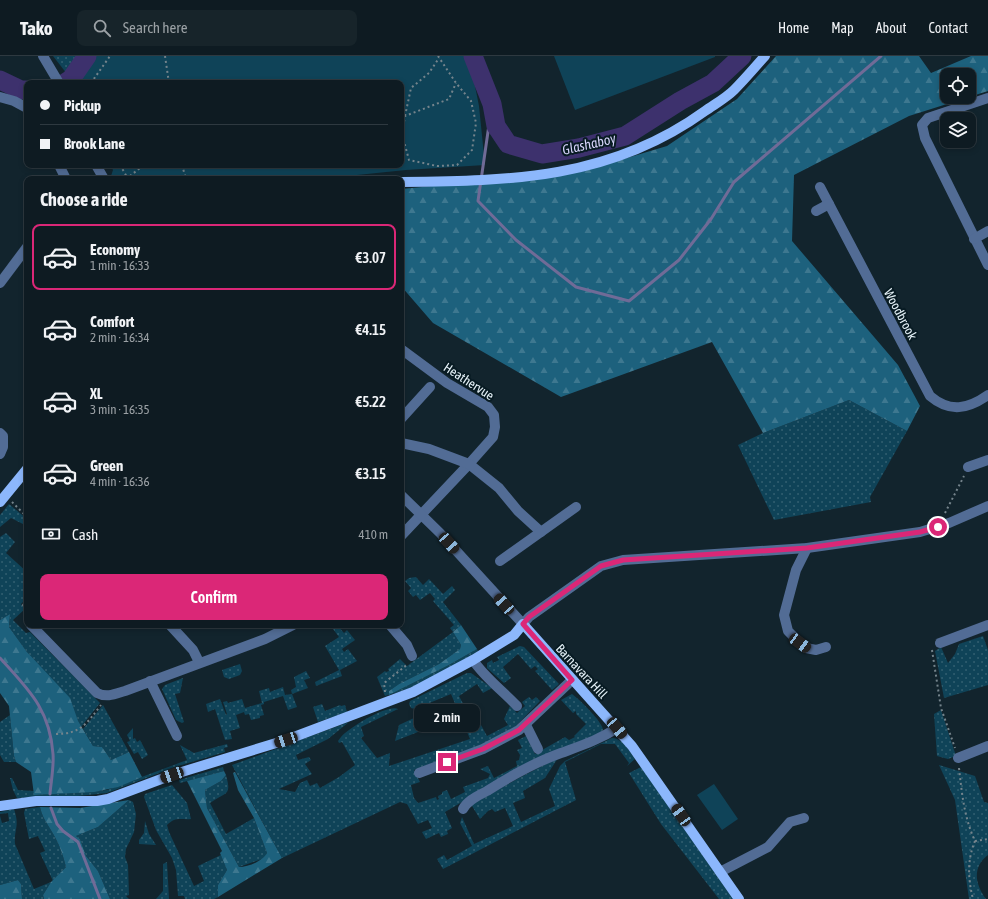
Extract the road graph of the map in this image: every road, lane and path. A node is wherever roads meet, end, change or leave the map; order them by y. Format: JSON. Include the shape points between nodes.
{"nodes":[{"id":1,"x":110,"y":56,"type":"edge"},
{"id":2,"x":165,"y":56,"type":"edge"},
{"id":3,"x":765,"y":56,"type":"edge"},
{"id":4,"x":438,"y":57,"type":"edge"},
{"id":5,"x":46,"y":60,"type":"edge"},
{"id":6,"x":57,"y":80,"type":"edge"},
{"id":7,"x":93,"y":80,"type":"edge"},
{"id":8,"x":169,"y":80,"type":"edge"},
{"id":9,"x":456,"y":83,"type":"junction"},
{"id":10,"x":0,"y":97,"type":"edge"},
{"id":11,"x":988,"y":98,"type":"edge"},
{"id":12,"x":24,"y":106,"type":"edge"},
{"id":13,"x":405,"y":116,"type":"junction"},
{"id":14,"x":404,"y":122,"type":"edge"},
{"id":15,"x":404,"y":141,"type":"edge"},
{"id":16,"x":140,"y":168,"type":"edge"},
{"id":17,"x":130,"y":176,"type":"edge"},
{"id":18,"x":404,"y":182,"type":"edge"},
{"id":19,"x":820,"y":187,"type":"dead end"},
{"id":20,"x":829,"y":204,"type":"junction"},
{"id":21,"x":816,"y":211,"type":"dead end"},
{"id":22,"x":988,"y":231,"type":"edge"},
{"id":23,"x":974,"y":239,"type":"junction"},
{"id":24,"x":24,"y":252,"type":"edge"},
{"id":25,"x":988,"y":266,"type":"edge"},
{"id":26,"x":0,"y":283,"type":"edge"},
{"id":27,"x":404,"y":351,"type":"edge"},
{"id":28,"x":430,"y":387,"type":"dead end"},
{"id":29,"x":988,"y":395,"type":"edge"},
{"id":30,"x":404,"y":417,"type":"edge"},
{"id":31,"x":0,"y":433,"type":"edge"},
{"id":32,"x":404,"y":444,"type":"edge"},
{"id":33,"x":0,"y":454,"type":"edge"},
{"id":34,"x":988,"y":460,"type":"edge"},
{"id":35,"x":469,"y":464,"type":"junction"},
{"id":36,"x":968,"y":467,"type":"joint"},
{"id":37,"x":24,"y":473,"type":"edge"},
{"id":38,"x":404,"y":498,"type":"edge"},
{"id":39,"x":0,"y":502,"type":"edge"},
{"id":40,"x":11,"y":502,"type":"dead end"},
{"id":41,"x":988,"y":506,"type":"edge"},
{"id":42,"x":576,"y":507,"type":"dead end"},
{"id":43,"x":24,"y":514,"type":"edge"},
{"id":44,"x":422,"y":515,"type":"junction"},
{"id":45,"x":938,"y":527,"type":"junction"},
{"id":46,"x":541,"y":532,"type":"junction"},
{"id":47,"x":404,"y":533,"type":"edge"},
{"id":48,"x":807,"y":548,"type":"junction"},
{"id":49,"x":500,"y":561,"type":"dead end"},
{"id":50,"x":523,"y":624,"type":"junction"},
{"id":51,"x":988,"y":625,"type":"edge"},
{"id":52,"x":33,"y":628,"type":"edge"},
{"id":53,"x":173,"y":628,"type":"edge"},
{"id":54,"x":287,"y":628,"type":"edge"},
{"id":55,"x":393,"y":628,"type":"edge"},
{"id":56,"x":940,"y":643,"type":"dead end"},
{"id":57,"x":826,"y":647,"type":"dead end"},
{"id":58,"x":412,"y":656,"type":"joint"},
{"id":59,"x":473,"y":660,"type":"junction"},
{"id":60,"x":198,"y":662,"type":"junction"},
{"id":61,"x":572,"y":680,"type":"junction"},
{"id":62,"x":150,"y":681,"type":"junction"},
{"id":63,"x":390,"y":702,"type":"junction"},
{"id":64,"x":517,"y":706,"type":"dead end"},
{"id":65,"x":96,"y":711,"type":"dead end"},
{"id":66,"x":526,"y":725,"type":"junction"},
{"id":67,"x":617,"y":728,"type":"junction"},
{"id":68,"x":56,"y":734,"type":"dead end"},
{"id":69,"x":177,"y":736,"type":"dead end"},
{"id":70,"x":988,"y":746,"type":"edge"},
{"id":71,"x":538,"y":748,"type":"dead end"},
{"id":72,"x":958,"y":758,"type":"dead end"},
{"id":73,"x":419,"y":773,"type":"dead end"},
{"id":74,"x":0,"y":806,"type":"edge"},
{"id":75,"x":462,"y":809,"type":"dead end"},
{"id":76,"x":804,"y":818,"type":"dead end"},
{"id":77,"x":988,"y":839,"type":"edge"},
{"id":78,"x":975,"y":841,"type":"dead end"},
{"id":79,"x":720,"y":872,"type":"junction"},
{"id":80,"x":739,"y":899,"type":"edge"}],
"edges":[{"from":1,"to":7,"type":"path"},
{"from":2,"to":8,"type":"path"},
{"from":3,"to":18,"type":"main road","via":[[734,91],[663,139],[635,151],[578,169],[514,178]]},
{"from":4,"to":9,"type":"path"},
{"from":4,"to":13,"type":"path","via":[[429,73],[411,88]]},
{"from":5,"to":6,"type":"street"},
{"from":9,"to":13,"type":"path","via":[[450,99]]},
{"from":9,"to":15,"type":"path","via":[[471,101],[476,123],[472,150],[457,165],[437,166],[409,160]]},
{"from":10,"to":12,"type":"street"},
{"from":11,"to":23,"type":"street","via":[[928,118],[922,125],[925,138]]},
{"from":13,"to":14,"type":"path"},
{"from":16,"to":17,"type":"path"},
{"from":19,"to":20,"type":"street","name":"Woodbrook"},
{"from":20,"to":21,"type":"street"},
{"from":20,"to":29,"type":"street","name":"Woodbrook","via":[[930,396],[941,404],[954,408],[976,404]]},
{"from":22,"to":23,"type":"street"},
{"from":23,"to":25,"type":"street"},
{"from":24,"to":26,"type":"street"},
{"from":27,"to":35,"type":"street","name":"Heathervue","via":[[447,383],[488,407],[494,415],[496,427],[493,437]]},
{"from":28,"to":30,"type":"street","name":"Heathervue"},
{"from":31,"to":33,"type":"street","via":[[3,436]]},
{"from":32,"to":35,"type":"street","via":[[429,449]]},
{"from":34,"to":36,"type":"street"},
{"from":35,"to":44,"type":"street","name":"Heathervue"},
{"from":35,"to":46,"type":"street","via":[[499,488],[518,511]]},
{"from":36,"to":45,"type":"path"},
{"from":37,"to":39,"type":"main road"},
{"from":38,"to":44,"type":"street","name":"Barnavara Hill"},
{"from":40,"to":43,"type":"path"},
{"from":41,"to":45,"type":"street"},
{"from":42,"to":46,"type":"street"},
{"from":44,"to":47,"type":"street","name":"Heathervue"},
{"from":44,"to":50,"type":"street","name":"Barnavara Hill"},
{"from":45,"to":48,"type":"street","via":[[920,532]]},
{"from":46,"to":49,"type":"street"},
{"from":48,"to":50,"type":"street","via":[[669,556],[623,560],[608,564],[601,566],[567,590]]},
{"from":48,"to":57,"type":"street","via":[[796,570],[784,615],[788,631],[806,648],[816,650]]},
{"from":50,"to":59,"type":"main road","via":[[514,635]]},
{"from":50,"to":61,"type":"main road","name":"Barnavara Hill"},
{"from":51,"to":56,"type":"street"},
{"from":52,"to":62,"type":"street","via":[[97,693],[111,696]]},
{"from":53,"to":60,"type":"street","via":[[193,650]]},
{"from":54,"to":60,"type":"street","via":[[265,639]]},
{"from":55,"to":58,"type":"street","via":[[407,644]]},
{"from":58,"to":63,"type":"path","via":[[406,666],[384,683]]},
{"from":59,"to":63,"type":"main road"},
{"from":59,"to":64,"type":"street","via":[[487,678]]},
{"from":60,"to":62,"type":"street"},
{"from":61,"to":66,"type":"street"},
{"from":61,"to":67,"type":"main road","name":"Barnavara Hill"},
{"from":62,"to":69,"type":"street"},
{"from":63,"to":74,"type":"main road","via":[[286,740],[97,801],[36,801]]},
{"from":65,"to":68,"type":"path","via":[[76,732]]},
{"from":66,"to":71,"type":"street"},
{"from":66,"to":73,"type":"street","via":[[483,749]]},
{"from":67,"to":75,"type":"street","via":[[603,737],[572,751],[561,753],[503,782],[469,801]]},
{"from":67,"to":79,"type":"main road","name":"Barnavara Hill","via":[[647,766]]},
{"from":70,"to":72,"type":"street"},
{"from":76,"to":79,"type":"street","via":[[790,822],[768,847]]},
{"from":77,"to":78,"type":"path"},
{"from":79,"to":80,"type":"main road","name":"Barnavara Hill"}]}
